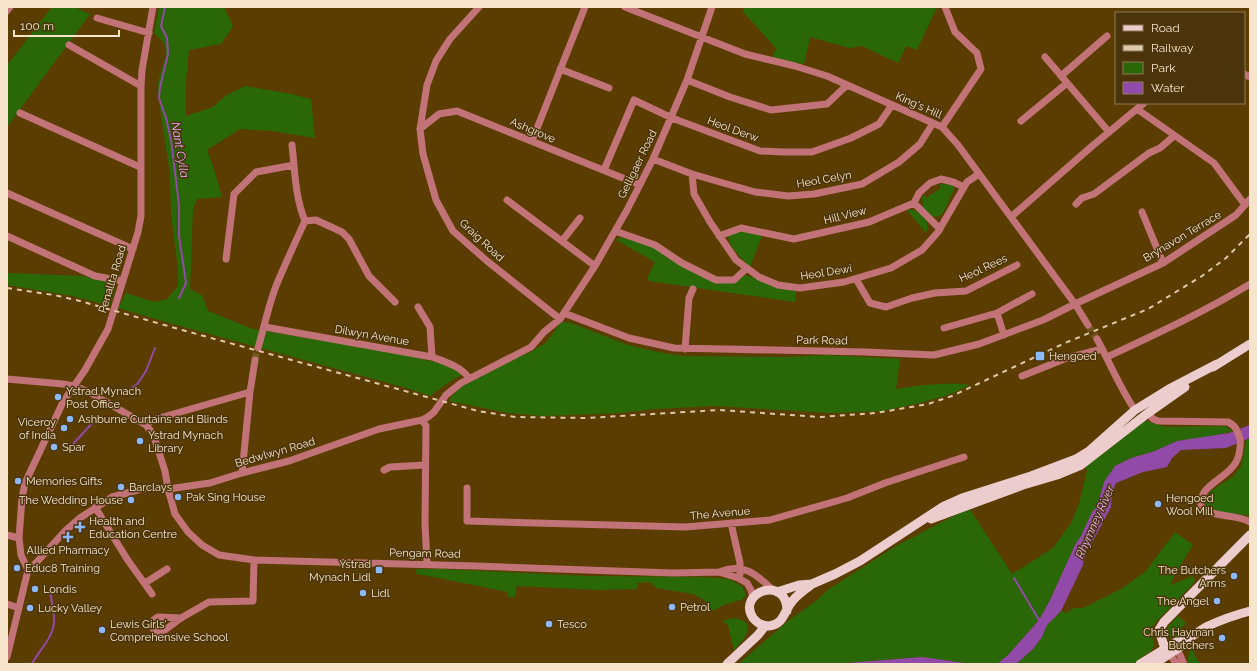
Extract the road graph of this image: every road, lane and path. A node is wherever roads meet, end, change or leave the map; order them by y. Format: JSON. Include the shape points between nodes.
{"nodes":[{"id":1,"x":153,"y":7,"type":"edge"},
{"id":2,"x":479,"y":7,"type":"edge"},
{"id":3,"x":585,"y":7,"type":"edge"},
{"id":4,"x":625,"y":7,"type":"edge"},
{"id":5,"x":712,"y":7,"type":"edge"},
{"id":6,"x":945,"y":7,"type":"edge"},
{"id":7,"x":97,"y":18,"type":"dead end"},
{"id":8,"x":149,"y":33,"type":"junction"},
{"id":9,"x":702,"y":36,"type":"junction"},
{"id":10,"x":1107,"y":36,"type":"dead end"},
{"id":11,"x":69,"y":45,"type":"dead end"},
{"id":12,"x":1044,"y":57,"type":"dead end"},
{"id":13,"x":560,"y":70,"type":"junction"},
{"id":14,"x":1061,"y":76,"type":"junction"},
{"id":15,"x":687,"y":80,"type":"junction"},
{"id":16,"x":1068,"y":83,"type":"junction"},
{"id":17,"x":847,"y":85,"type":"junction"},
{"id":18,"x":141,"y":86,"type":"junction"},
{"id":19,"x":609,"y":88,"type":"dead end"},
{"id":20,"x":1143,"y":104,"type":"edge"},
{"id":21,"x":892,"y":105,"type":"junction"},
{"id":22,"x":1137,"y":109,"type":"junction"},
{"id":23,"x":20,"y":113,"type":"dead end"},
{"id":24,"x":672,"y":118,"type":"junction"},
{"id":25,"x":1021,"y":122,"type":"dead end"},
{"id":26,"x":933,"y":123,"type":"junction"},
{"id":27,"x":942,"y":128,"type":"junction"},
{"id":28,"x":420,"y":129,"type":"junction"},
{"id":29,"x":1109,"y":132,"type":"junction"},
{"id":30,"x":1174,"y":136,"type":"junction"},
{"id":31,"x":532,"y":141,"type":"junction"},
{"id":32,"x":292,"y":145,"type":"dead end"},
{"id":33,"x":653,"y":159,"type":"junction"},
{"id":34,"x":294,"y":165,"type":"junction"},
{"id":35,"x":140,"y":167,"type":"junction"},
{"id":36,"x":604,"y":170,"type":"junction"},
{"id":37,"x":692,"y":174,"type":"junction"},
{"id":38,"x":979,"y":174,"type":"junction"},
{"id":39,"x":640,"y":185,"type":"junction"},
{"id":40,"x":964,"y":187,"type":"junction"},
{"id":41,"x":7,"y":193,"type":"edge"},
{"id":42,"x":507,"y":200,"type":"dead end"},
{"id":43,"x":1248,"y":202,"type":"edge"},
{"id":44,"x":914,"y":203,"type":"junction"},
{"id":45,"x":1076,"y":204,"type":"dead end"},
{"id":46,"x":1142,"y":212,"type":"dead end"},
{"id":47,"x":1011,"y":217,"type":"junction"},
{"id":48,"x":580,"y":218,"type":"dead end"},
{"id":49,"x":305,"y":221,"type":"junction"},
{"id":50,"x":940,"y":229,"type":"junction"},
{"id":51,"x":615,"y":231,"type":"junction"},
{"id":52,"x":7,"y":236,"type":"edge"},
{"id":53,"x":719,"y":236,"type":"junction"},
{"id":54,"x":562,"y":241,"type":"junction"},
{"id":55,"x":133,"y":249,"type":"junction"},
{"id":56,"x":226,"y":259,"type":"dead end"},
{"id":57,"x":1163,"y":263,"type":"junction"},
{"id":58,"x":1017,"y":265,"type":"dead end"},
{"id":59,"x":595,"y":266,"type":"junction"},
{"id":60,"x":747,"y":268,"type":"junction"},
{"id":61,"x":856,"y":279,"type":"junction"},
{"id":62,"x":123,"y":281,"type":"junction"},
{"id":63,"x":1250,"y":284,"type":"edge"},
{"id":64,"x":693,"y":288,"type":"dead end"},
{"id":65,"x":1032,"y":294,"type":"dead end"},
{"id":66,"x":395,"y":302,"type":"dead end"},
{"id":67,"x":1076,"y":304,"type":"junction"},
{"id":68,"x":418,"y":307,"type":"dead end"},
{"id":69,"x":997,"y":313,"type":"junction"},
{"id":70,"x":562,"y":316,"type":"junction"},
{"id":71,"x":1088,"y":325,"type":"tunnel mouth"},
{"id":72,"x":265,"y":326,"type":"junction"},
{"id":73,"x":944,"y":328,"type":"dead end"},
{"id":74,"x":1004,"y":335,"type":"junction"},
{"id":75,"x":1097,"y":339,"type":"tunnel mouth"},
{"id":76,"x":1250,"y":344,"type":"edge"},
{"id":77,"x":258,"y":348,"type":"tunnel mouth"},
{"id":78,"x":685,"y":349,"type":"junction"},
{"id":79,"x":1102,"y":349,"type":"junction"},
{"id":80,"x":432,"y":357,"type":"junction"},
{"id":81,"x":1107,"y":357,"type":"junction"},
{"id":82,"x":255,"y":360,"type":"tunnel mouth"},
{"id":83,"x":1217,"y":364,"type":"junction"},
{"id":84,"x":1022,"y":376,"type":"dead end"},
{"id":85,"x":469,"y":378,"type":"junction"},
{"id":86,"x":7,"y":379,"type":"edge"},
{"id":87,"x":74,"y":386,"type":"junction"},
{"id":88,"x":250,"y":392,"type":"junction"},
{"id":89,"x":1135,"y":410,"type":"junction"},
{"id":90,"x":1148,"y":413,"type":"junction"},
{"id":91,"x":422,"y":420,"type":"junction"},
{"id":92,"x":146,"y":425,"type":"junction"},
{"id":93,"x":964,"y":457,"type":"dead end"},
{"id":94,"x":425,"y":465,"type":"junction"},
{"id":95,"x":384,"y":470,"type":"dead end"},
{"id":96,"x":242,"y":473,"type":"junction"},
{"id":97,"x":467,"y":488,"type":"dead end"},
{"id":98,"x":168,"y":489,"type":"junction"},
{"id":99,"x":95,"y":507,"type":"junction"},
{"id":100,"x":1250,"y":522,"type":"edge"},
{"id":101,"x":731,"y":523,"type":"junction"},
{"id":102,"x":904,"y":532,"type":"junction"},
{"id":103,"x":7,"y":534,"type":"edge"},
{"id":104,"x":1250,"y":535,"type":"edge"},
{"id":105,"x":19,"y":538,"type":"junction"},
{"id":106,"x":254,"y":560,"type":"junction"},
{"id":107,"x":427,"y":564,"type":"junction"},
{"id":108,"x":167,"y":569,"type":"dead end"},
{"id":109,"x":740,"y":569,"type":"junction"},
{"id":110,"x":28,"y":570,"type":"junction"},
{"id":111,"x":718,"y":572,"type":"junction"},
{"id":112,"x":742,"y":580,"type":"junction"},
{"id":113,"x":145,"y":583,"type":"junction"},
{"id":114,"x":812,"y":584,"type":"junction"},
{"id":115,"x":775,"y":591,"type":"junction"},
{"id":116,"x":152,"y":594,"type":"dead end"},
{"id":117,"x":753,"y":598,"type":"junction"},
{"id":118,"x":7,"y":604,"type":"edge"},
{"id":119,"x":19,"y":608,"type":"junction"},
{"id":120,"x":787,"y":611,"type":"junction"},
{"id":121,"x":1250,"y":611,"type":"edge"},
{"id":122,"x":181,"y":618,"type":"dead end"},
{"id":123,"x":765,"y":626,"type":"junction"},
{"id":124,"x":1169,"y":648,"type":"junction"},
{"id":125,"x":7,"y":657,"type":"edge"},
{"id":126,"x":729,"y":662,"type":"edge"},
{"id":127,"x":1140,"y":664,"type":"edge"},
{"id":128,"x":1154,"y":664,"type":"edge"},
{"id":129,"x":1177,"y":664,"type":"edge"},
{"id":130,"x":1184,"y":664,"type":"edge"}],
"edges":[{"from":1,"to":8,"type":"street","name":"Penallta Road"},
{"from":2,"to":28,"type":"street","name":"Graig Road","via":[[450,39],[436,61],[427,85]]},
{"from":3,"to":13,"type":"street"},
{"from":4,"to":9,"type":"street","name":"King's Hill"},
{"from":5,"to":9,"type":"street","name":"Gelligaer Road"},
{"from":6,"to":27,"type":"street","via":[[955,32],[977,53],[981,69]]},
{"from":7,"to":8,"type":"street"},
{"from":8,"to":18,"type":"street","name":"Penallta Road"},
{"from":9,"to":15,"type":"street","name":"Gelligaer Road"},
{"from":9,"to":17,"type":"street","name":"King's Hill","via":[[745,54],[795,66]]},
{"from":10,"to":14,"type":"street"},
{"from":11,"to":18,"type":"street"},
{"from":12,"to":14,"type":"street"},
{"from":13,"to":19,"type":"street"},
{"from":13,"to":31,"type":"street"},
{"from":14,"to":16,"type":"street"},
{"from":15,"to":17,"type":"street","via":[[771,110],[827,104]]},
{"from":15,"to":24,"type":"street","name":"Gelligaer Road"},
{"from":16,"to":25,"type":"street"},
{"from":16,"to":29,"type":"street"},
{"from":17,"to":21,"type":"street","name":"King's Hill"},
{"from":18,"to":35,"type":"street","name":"Penallta Road"},
{"from":20,"to":22,"type":"street"},
{"from":21,"to":24,"type":"street","name":"Heol Derw","via":[[879,124],[851,138],[812,152],[760,151]]},
{"from":21,"to":26,"type":"street","name":"King's Hill"},
{"from":22,"to":29,"type":"street"},
{"from":22,"to":30,"type":"street"},
{"from":23,"to":35,"type":"street"},
{"from":24,"to":33,"type":"street","name":"Gelligaer Road"},
{"from":24,"to":36,"type":"street","name":"Heol Derw","via":[[634,100]]},
{"from":26,"to":27,"type":"street","name":"King's Hill"},
{"from":26,"to":37,"type":"street","name":"Heol Celyn","via":[[920,144],[898,162],[862,184],[788,196],[755,192]]},
{"from":27,"to":38,"type":"street","name":"King's Hill"},
{"from":28,"to":31,"type":"street","name":"Ashgrove","via":[[439,114],[457,111]]},
{"from":28,"to":70,"type":"street","name":"Graig Road","via":[[423,154],[436,200],[453,231],[493,266]]},
{"from":29,"to":47,"type":"street"},
{"from":30,"to":43,"type":"street","via":[[1214,163]]},
{"from":30,"to":45,"type":"street","via":[[1094,194],[1082,198]]},
{"from":31,"to":36,"type":"street","name":"Ashgrove"},
{"from":32,"to":34,"type":"street"},
{"from":33,"to":37,"type":"street","name":"Heol Celyn"},
{"from":33,"to":39,"type":"street","name":"Gelligaer Road"},
{"from":34,"to":49,"type":"street","via":[[299,208]]},
{"from":34,"to":56,"type":"street","via":[[256,172],[234,194]]},
{"from":35,"to":55,"type":"street","name":"Penallta Road","via":[[140,216]]},
{"from":36,"to":39,"type":"street","name":"Ashgrove"},
{"from":37,"to":53,"type":"street","name":"Heol Dewi","via":[[694,194]]},
{"from":38,"to":40,"type":"street","name":"Heol Dewi"},
{"from":38,"to":47,"type":"street","name":"King's Hill"},
{"from":39,"to":51,"type":"street","name":"Gelligaer Road"},
{"from":40,"to":44,"type":"street","via":[[941,179],[930,183],[919,193]]},
{"from":40,"to":50,"type":"street","name":"Heol Dewi"},
{"from":41,"to":55,"type":"street"},
{"from":42,"to":54,"type":"street"},
{"from":43,"to":57,"type":"street","name":"Brynavon Terrace","via":[[1236,215]]},
{"from":44,"to":50,"type":"street"},
{"from":44,"to":53,"type":"street","name":"Hill View","via":[[869,222],[794,239],[741,228]]},
{"from":46,"to":57,"type":"street"},
{"from":47,"to":67,"type":"street","name":"King's Hill"},
{"from":48,"to":54,"type":"street"},
{"from":49,"to":66,"type":"street","via":[[316,220],[342,232],[349,239],[369,276]]},
{"from":49,"to":72,"type":"street","via":[[276,285]]},
{"from":50,"to":61,"type":"street","name":"Heol Dewi","via":[[922,250],[897,265]]},
{"from":51,"to":59,"type":"street","name":"Gelligaer Road"},
{"from":51,"to":60,"type":"street","via":[[655,245],[682,264],[716,280],[734,280]]},
{"from":52,"to":62,"type":"street","via":[[95,276]]},
{"from":53,"to":60,"type":"street","name":"Heol Dewi","via":[[736,260]]},
{"from":54,"to":59,"type":"street"},
{"from":55,"to":62,"type":"street","name":"Penallta Road"},
{"from":57,"to":67,"type":"street","name":"Brynavon Terrace"},
{"from":58,"to":61,"type":"street","name":"Heol Rees","via":[[966,291],[935,293],[886,306],[870,303]]},
{"from":59,"to":70,"type":"street","name":"Gelligaer Road"},
{"from":60,"to":61,"type":"street","name":"Heol Dewi","via":[[759,277],[778,285],[800,288]]},
{"from":62,"to":87,"type":"street","name":"Penallta Road","via":[[108,329]]},
{"from":63,"to":81,"type":"street","via":[[1188,319]]},
{"from":64,"to":78,"type":"street","via":[[689,298]]},
{"from":65,"to":69,"type":"street"},
{"from":67,"to":71,"type":"street","name":"King's Hill"},
{"from":67,"to":74,"type":"street","name":"Park Road"},
{"from":68,"to":80,"type":"street","via":[[430,327]]},
{"from":69,"to":73,"type":"street"},
{"from":69,"to":74,"type":"street"},
{"from":70,"to":78,"type":"street","name":"Park Road","via":[[629,338]]},
{"from":70,"to":85,"type":"street","name":"Bedwlwyn Road","via":[[530,347]]},
{"from":72,"to":77,"type":"street"},
{"from":72,"to":80,"type":"street","name":"Dilwyn Avenue"},
{"from":74,"to":78,"type":"street","name":"Park Road","via":[[934,355]]},
{"from":75,"to":79,"type":"street"},
{"from":76,"to":83,"type":"main road"},
{"from":79,"to":81,"type":"street"},
{"from":79,"to":84,"type":"street","via":[[1067,358]]},
{"from":80,"to":85,"type":"street","name":"Dilwyn Avenue","via":[[456,366]]},
{"from":81,"to":89,"type":"street"},
{"from":82,"to":88,"type":"street"},
{"from":83,"to":89,"type":"main road"},
{"from":83,"to":90,"type":"main road"},
{"from":85,"to":91,"type":"street","name":"Bedwlwyn Road","via":[[446,395],[434,412]]},
{"from":86,"to":87,"type":"street"},
{"from":87,"to":92,"type":"street"},
{"from":87,"to":105,"type":"street","name":"Penallta Road","via":[[52,425],[25,483]]},
{"from":88,"to":92,"type":"street","via":[[156,419]]},
{"from":88,"to":96,"type":"street"},
{"from":89,"to":102,"type":"main road","via":[[1105,438],[1076,458],[962,498],[944,506]]},
{"from":90,"to":100,"type":"street","via":[[1158,421],[1228,422],[1237,428],[1241,444],[1238,460],[1232,470],[1202,494],[1200,500],[1201,507],[1209,513]]},
{"from":90,"to":102,"type":"main road","via":[[1081,464],[1057,475],[928,520]]},
{"from":91,"to":94,"type":"street","via":[[426,426]]},
{"from":91,"to":96,"type":"street","name":"Bedwlwyn Road","via":[[379,429],[289,461]]},
{"from":92,"to":98,"type":"street","name":"Pengam Road","via":[[153,434]]},
{"from":93,"to":101,"type":"street","name":"The Avenue","via":[[847,498],[770,520]]},
{"from":94,"to":95,"type":"street","via":[[390,467]]},
{"from":94,"to":107,"type":"street"},
{"from":96,"to":98,"type":"street","name":"Bedwlwyn Road","via":[[210,483]]},
{"from":97,"to":101,"type":"street","name":"The Avenue","via":[[467,521],[685,527]]},
{"from":98,"to":99,"type":"street","name":"Bedwlwyn Road","via":[[145,488],[126,492]]},
{"from":98,"to":106,"type":"street","name":"Pengam Road","via":[[175,514],[188,532],[202,545],[219,555]]},
{"from":99,"to":110,"type":"street","name":"Bedwlwyn Road","via":[[65,530]]},
{"from":99,"to":113,"type":"street"},
{"from":101,"to":109,"type":"street"},
{"from":102,"to":114,"type":"main road","via":[[860,561]]},
{"from":103,"to":105,"type":"street"},
{"from":104,"to":124,"type":"main road","via":[[1164,622],[1159,630]]},
{"from":105,"to":110,"type":"street","name":"Penallta Road","via":[[21,555]]},
{"from":106,"to":107,"type":"street","name":"Pengam Road"},
{"from":106,"to":122,"type":"street","via":[[253,601],[209,602]]},
{"from":107,"to":111,"type":"street","name":"Pengam Road","via":[[673,573]]},
{"from":108,"to":113,"type":"street"},
{"from":109,"to":111,"type":"street","name":"Pengam Road","via":[[728,568]]},
{"from":109,"to":112,"type":"street"},
{"from":109,"to":115,"type":"street","name":"Pengam Road","via":[[754,573]]},
{"from":110,"to":119,"type":"street"},
{"from":111,"to":112,"type":"street","name":"Pengam Road"},
{"from":112,"to":117,"type":"street","via":[[748,583]]},
{"from":113,"to":116,"type":"street"},
{"from":114,"to":115,"type":"main road"},
{"from":114,"to":120,"type":"main road","via":[[795,598]]},
{"from":115,"to":117,"type":"main road","via":[[766,589]]},
{"from":115,"to":120,"type":"main road","via":[[782,595]]},
{"from":117,"to":123,"type":"main road","via":[[751,614],[759,624]]},
{"from":118,"to":119,"type":"street"},
{"from":119,"to":125,"type":"street"},
{"from":120,"to":123,"type":"main road","via":[[785,617],[776,624]]},
{"from":121,"to":124,"type":"main road","via":[[1207,627]]},
{"from":123,"to":126,"type":"main road"},
{"from":124,"to":127,"type":"main road"},
{"from":124,"to":128,"type":"main road"},
{"from":124,"to":129,"type":"street"},
{"from":124,"to":130,"type":"street","via":[[1184,661]]}]}
